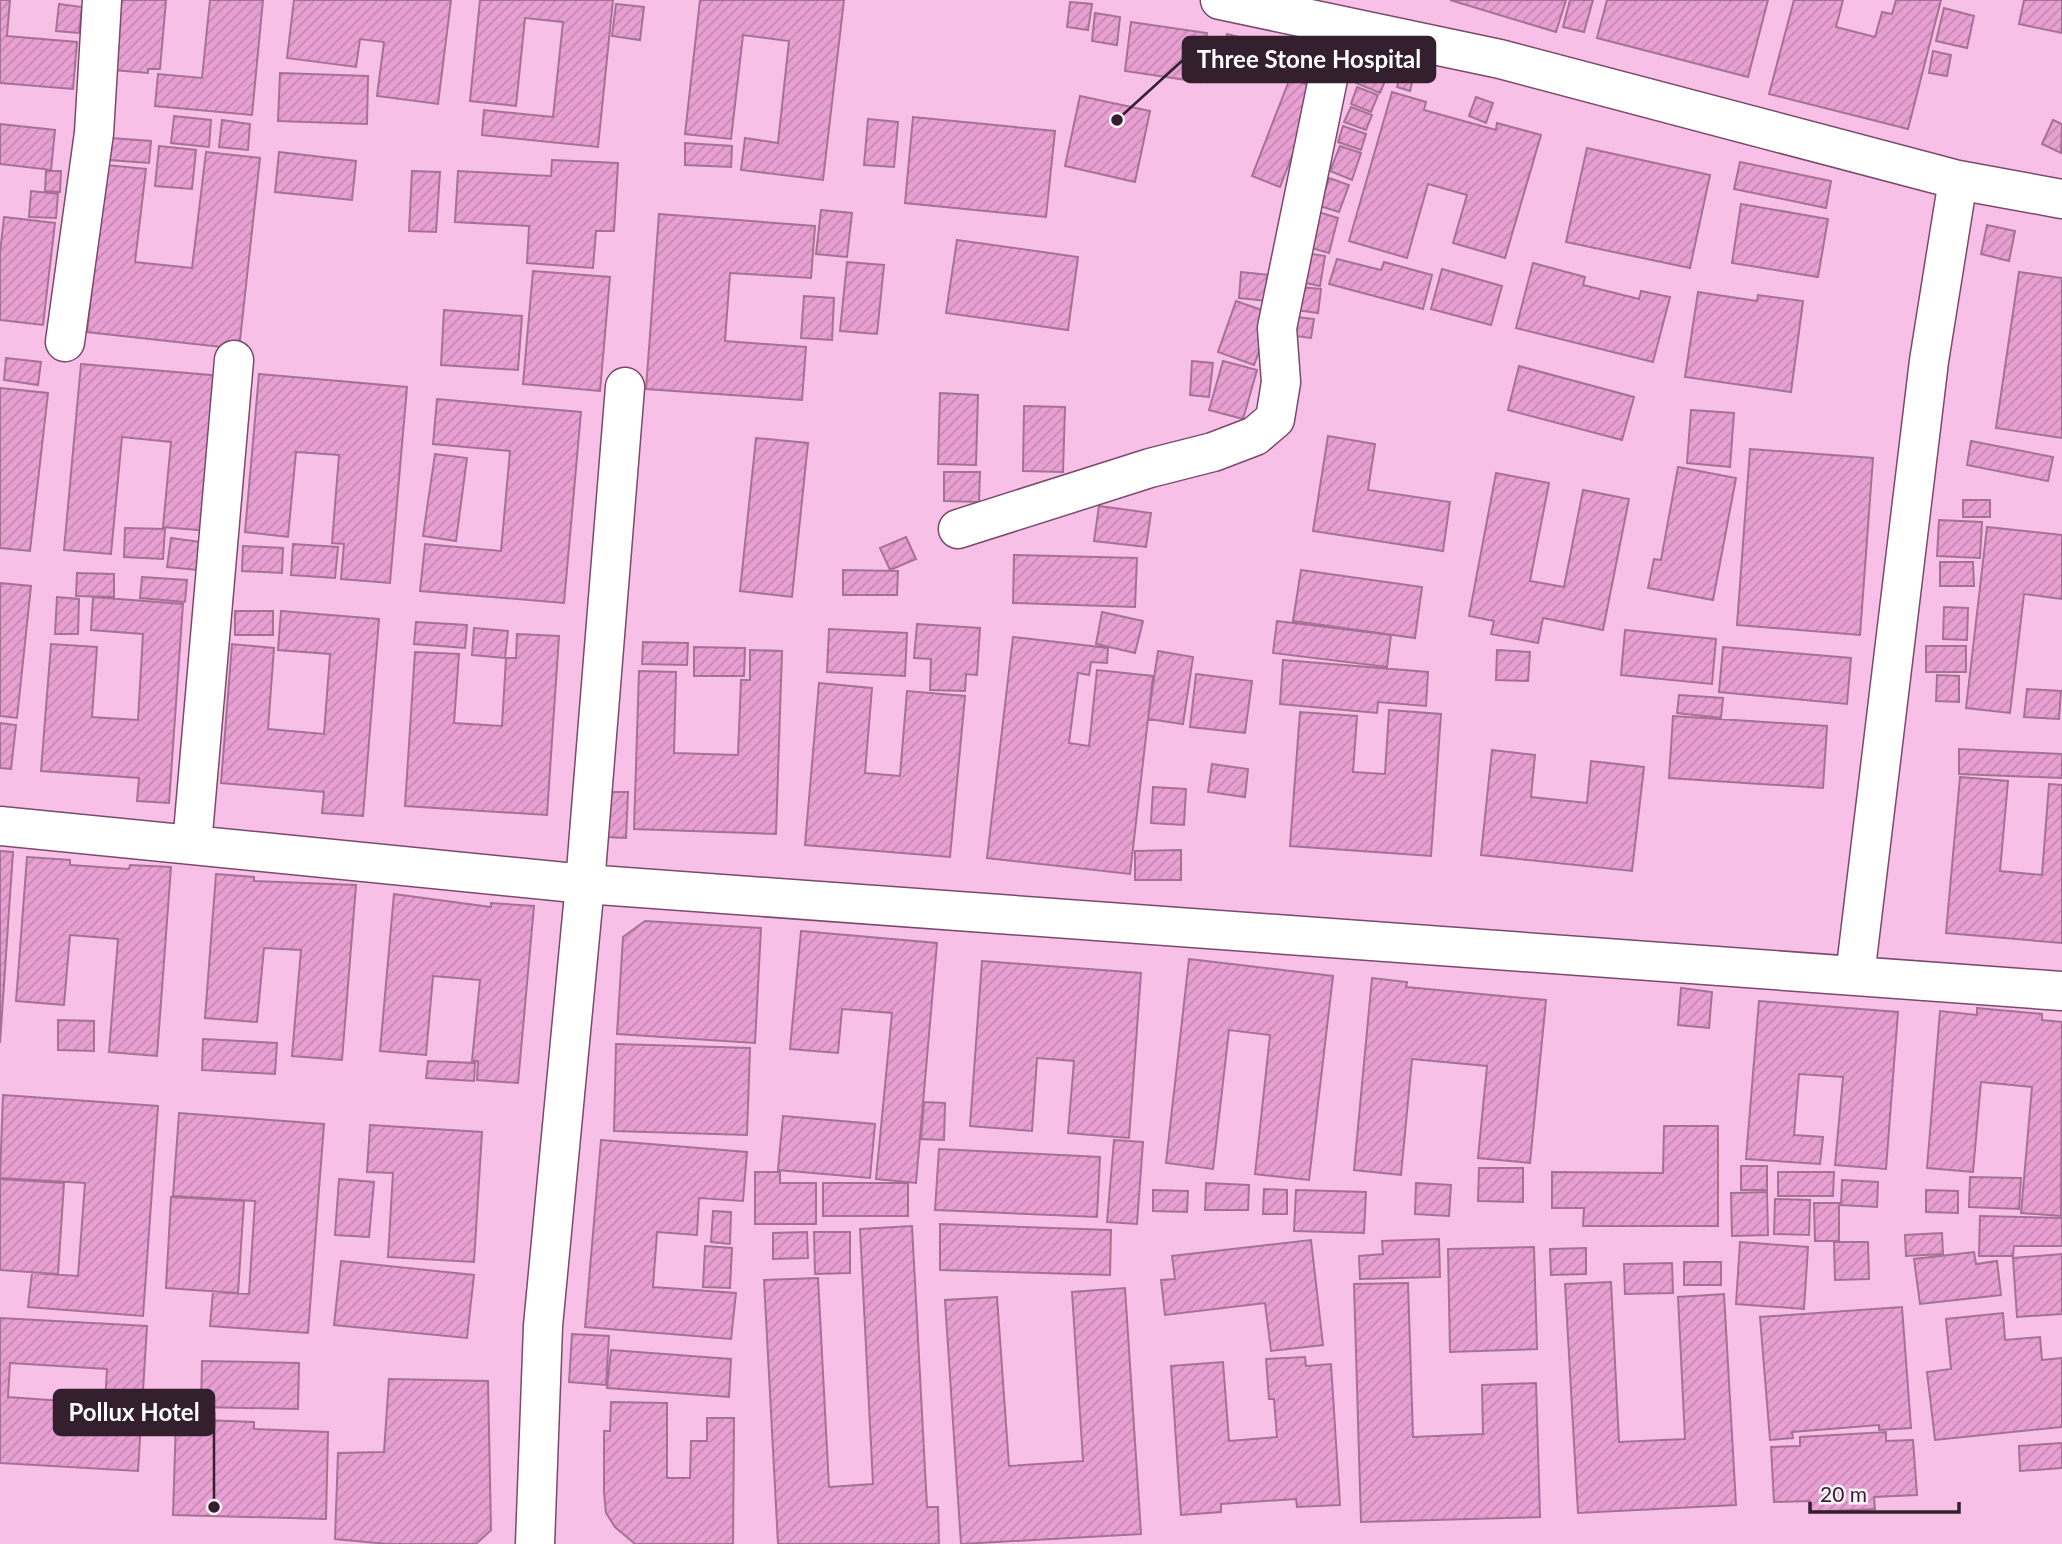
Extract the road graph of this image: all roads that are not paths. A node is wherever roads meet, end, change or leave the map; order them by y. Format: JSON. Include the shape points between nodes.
{"nodes":[{"id":1,"x":102,"y":0,"type":"edge"},
{"id":2,"x":1220,"y":0,"type":"edge"},
{"id":3,"x":1380,"y":16,"type":"edge"},
{"id":4,"x":1339,"y":25,"type":"junction"},
{"id":5,"x":1958,"y":180,"type":"junction"},
{"id":6,"x":2062,"y":199,"type":"edge"},
{"id":7,"x":65,"y":342,"type":"dead end"},
{"id":8,"x":234,"y":360,"type":"dead end"},
{"id":9,"x":625,"y":387,"type":"dead end"},
{"id":10,"x":958,"y":529,"type":"dead end"},
{"id":11,"x":0,"y":826,"type":"edge"},
{"id":12,"x":192,"y":845,"type":"junction"},
{"id":13,"x":585,"y":884,"type":"junction"},
{"id":14,"x":1855,"y":976,"type":"junction"},
{"id":15,"x":2062,"y":991,"type":"edge"},
{"id":16,"x":535,"y":1544,"type":"edge"}],
"edges":[{"from":1,"to":7,"type":"street","via":[[94,133]]},
{"from":2,"to":4,"type":"street"},
{"from":3,"to":4,"type":"street"},
{"from":3,"to":5,"type":"street","via":[[1500,59]]},
{"from":4,"to":10,"type":"street","via":[[1277,328],[1281,382],[1275,419],[1255,436],[1213,452]]},
{"from":5,"to":6,"type":"street"},
{"from":5,"to":14,"type":"street","via":[[1929,360]]},
{"from":8,"to":12,"type":"street"},
{"from":9,"to":13,"type":"street"},
{"from":11,"to":12,"type":"street"},
{"from":12,"to":13,"type":"street"},
{"from":13,"to":14,"type":"street"},
{"from":13,"to":16,"type":"street","via":[[543,1326]]},
{"from":14,"to":15,"type":"street"}]}
